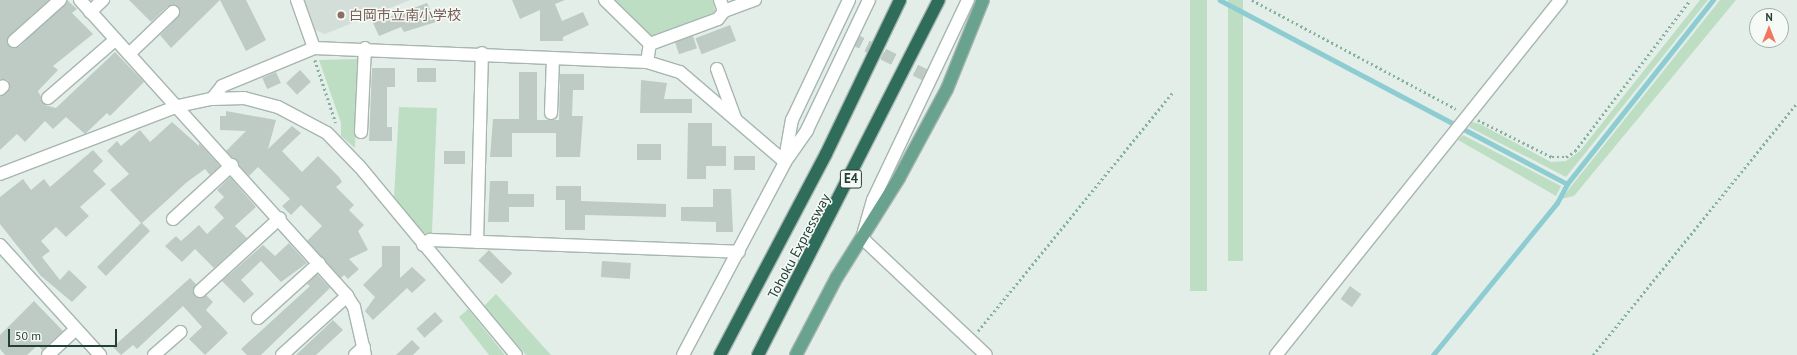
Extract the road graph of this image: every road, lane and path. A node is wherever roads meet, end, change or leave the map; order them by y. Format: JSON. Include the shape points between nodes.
{"nodes":[{"id":1,"x":60,"y":0,"type":"edge"},
{"id":2,"x":80,"y":0,"type":"edge"},
{"id":3,"x":103,"y":0,"type":"edge"},
{"id":4,"x":296,"y":0,"type":"edge"},
{"id":5,"x":605,"y":0,"type":"edge"},
{"id":6,"x":755,"y":0,"type":"edge"},
{"id":7,"x":849,"y":0,"type":"edge"},
{"id":8,"x":868,"y":0,"type":"edge"},
{"id":9,"x":900,"y":0,"type":"edge"},
{"id":10,"x":939,"y":0,"type":"edge"},
{"id":11,"x":968,"y":0,"type":"edge"},
{"id":12,"x":983,"y":0,"type":"edge"},
{"id":13,"x":1560,"y":0,"type":"edge"},
{"id":14,"x":722,"y":6,"type":"edge"},
{"id":15,"x":90,"y":12,"type":"junction"},
{"id":16,"x":174,"y":12,"type":"dead end"},
{"id":17,"x":115,"y":40,"type":"junction"},
{"id":18,"x":14,"y":41,"type":"dead end"},
{"id":19,"x":650,"y":44,"type":"junction"},
{"id":20,"x":314,"y":48,"type":"junction"},
{"id":21,"x":364,"y":48,"type":"junction"},
{"id":22,"x":482,"y":53,"type":"junction"},
{"id":23,"x":129,"y":54,"type":"junction"},
{"id":24,"x":553,"y":58,"type":"junction"},
{"id":25,"x":307,"y":59,"type":"dead end"},
{"id":26,"x":647,"y":62,"type":"junction"},
{"id":27,"x":717,"y":69,"type":"dead end"},
{"id":28,"x":1173,"y":92,"type":"dead end"},
{"id":29,"x":48,"y":98,"type":"dead end"},
{"id":30,"x":212,"y":99,"type":"junction"},
{"id":31,"x":1797,"y":103,"type":"edge"},
{"id":32,"x":178,"y":106,"type":"junction"},
{"id":33,"x":551,"y":113,"type":"dead end"},
{"id":34,"x":736,"y":120,"type":"junction"},
{"id":35,"x":361,"y":132,"type":"dead end"},
{"id":36,"x":335,"y":142,"type":"junction"},
{"id":37,"x":785,"y":162,"type":"junction"},
{"id":38,"x":232,"y":165,"type":"junction"},
{"id":39,"x":0,"y":174,"type":"edge"},
{"id":40,"x":280,"y":218,"type":"junction"},
{"id":41,"x":174,"y":219,"type":"dead end"},
{"id":42,"x":862,"y":238,"type":"junction"},
{"id":43,"x":477,"y":242,"type":"junction"},
{"id":44,"x":423,"y":245,"type":"junction"},
{"id":45,"x":739,"y":252,"type":"junction"},
{"id":46,"x":3,"y":254,"type":"edge"},
{"id":47,"x":320,"y":263,"type":"junction"},
{"id":48,"x":200,"y":291,"type":"dead end"},
{"id":49,"x":348,"y":296,"type":"junction"},
{"id":50,"x":258,"y":318,"type":"dead end"},
{"id":51,"x":76,"y":329,"type":"junction"},
{"id":52,"x":180,"y":332,"type":"dead end"},
{"id":53,"x":970,"y":340,"type":"junction"},
{"id":54,"x":361,"y":352,"type":"edge"},
{"id":55,"x":48,"y":355,"type":"edge"},
{"id":56,"x":100,"y":355,"type":"edge"},
{"id":57,"x":154,"y":355,"type":"edge"},
{"id":58,"x":282,"y":355,"type":"edge"},
{"id":59,"x":516,"y":355,"type":"edge"},
{"id":60,"x":683,"y":355,"type":"edge"},
{"id":61,"x":720,"y":355,"type":"edge"},
{"id":62,"x":758,"y":355,"type":"edge"},
{"id":63,"x":796,"y":355,"type":"edge"},
{"id":64,"x":986,"y":355,"type":"edge"},
{"id":65,"x":1276,"y":355,"type":"edge"},
{"id":66,"x":1593,"y":355,"type":"edge"}],
"edges":[{"from":1,"to":18,"type":"street"},
{"from":2,"to":15,"type":"street"},
{"from":3,"to":15,"type":"street"},
{"from":4,"to":20,"type":"street"},
{"from":5,"to":19,"type":"street"},
{"from":6,"to":14,"type":"street"},
{"from":7,"to":37,"type":"street","via":[[792,120]]},
{"from":8,"to":37,"type":"street","via":[[807,130]]},
{"from":9,"to":61,"type":"highway","name":"Tohoku Expressway","number":"E4","via":[[826,154]]},
{"from":10,"to":62,"type":"highway","name":"Tohoku Expressway","number":"E4"},
{"from":11,"to":42,"type":"street","via":[[873,200]]},
{"from":12,"to":42,"type":"main road","via":[[947,89]]},
{"from":13,"to":65,"type":"street","via":[[1452,139]]},
{"from":14,"to":19,"type":"street","via":[[718,19]]},
{"from":15,"to":17,"type":"street"},
{"from":16,"to":23,"type":"street"},
{"from":17,"to":23,"type":"street"},
{"from":17,"to":29,"type":"street"},
{"from":19,"to":26,"type":"street"},
{"from":20,"to":21,"type":"street"},
{"from":20,"to":30,"type":"street","via":[[222,86]]},
{"from":21,"to":22,"type":"street"},
{"from":21,"to":35,"type":"street"},
{"from":22,"to":24,"type":"street"},
{"from":22,"to":43,"type":"street"},
{"from":23,"to":32,"type":"street"},
{"from":24,"to":26,"type":"street"},
{"from":24,"to":33,"type":"street"},
{"from":25,"to":36,"type":"path","via":[[315,57],[339,133]]},
{"from":26,"to":34,"type":"street","via":[[680,72]]},
{"from":27,"to":34,"type":"street"},
{"from":28,"to":53,"type":"path"},
{"from":30,"to":32,"type":"street"},
{"from":30,"to":36,"type":"street","via":[[244,98],[278,107],[306,120]]},
{"from":31,"to":66,"type":"path"},
{"from":32,"to":38,"type":"street"},
{"from":32,"to":39,"type":"street"},
{"from":34,"to":37,"type":"street"},
{"from":36,"to":44,"type":"street","via":[[360,166]]},
{"from":37,"to":45,"type":"street"},
{"from":38,"to":40,"type":"street"},
{"from":38,"to":41,"type":"street"},
{"from":40,"to":47,"type":"street"},
{"from":40,"to":48,"type":"street"},
{"from":42,"to":53,"type":"street"},
{"from":42,"to":63,"type":"main road","via":[[837,277]]},
{"from":43,"to":44,"type":"street","via":[[430,240]]},
{"from":43,"to":45,"type":"street"},
{"from":44,"to":59,"type":"street"},
{"from":45,"to":60,"type":"street"},
{"from":46,"to":51,"type":"street"},
{"from":47,"to":49,"type":"street"},
{"from":47,"to":50,"type":"street"},
{"from":49,"to":54,"type":"street","via":[[354,307]]},
{"from":49,"to":58,"type":"street"},
{"from":51,"to":55,"type":"street"},
{"from":51,"to":56,"type":"street"},
{"from":52,"to":57,"type":"street"},
{"from":53,"to":64,"type":"street"}]}
